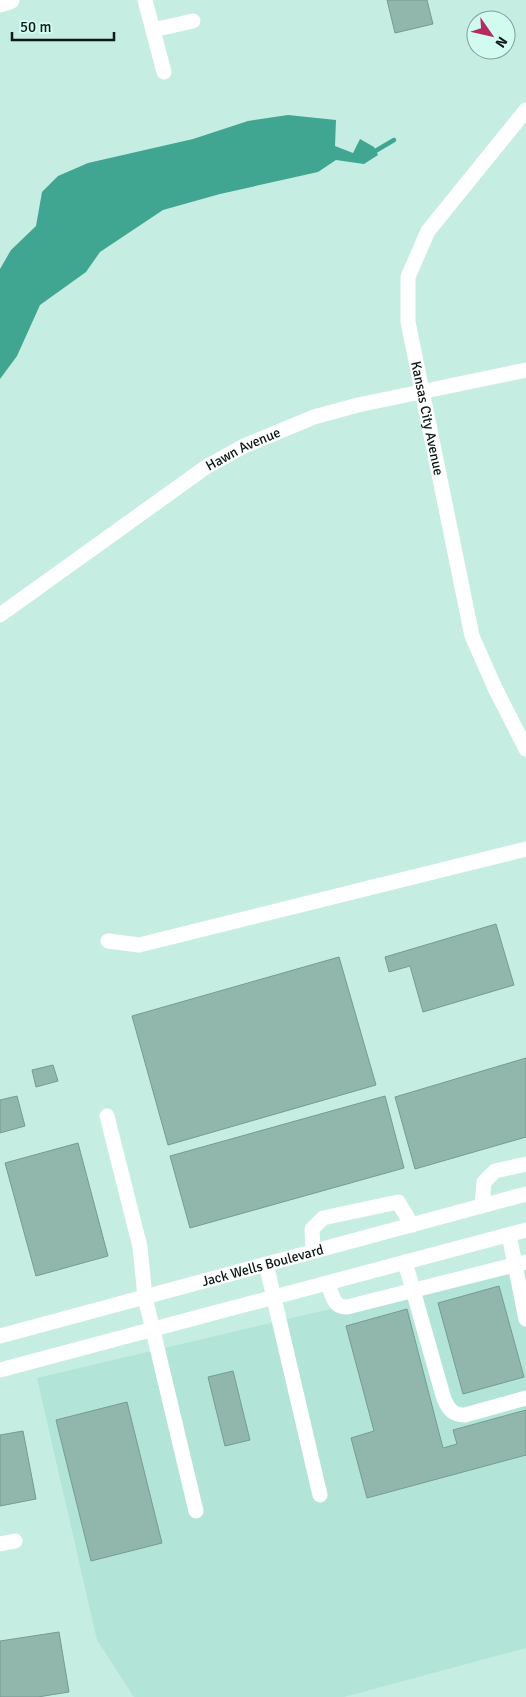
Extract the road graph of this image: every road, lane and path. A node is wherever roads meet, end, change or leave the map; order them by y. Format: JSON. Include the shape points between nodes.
{"nodes":[{"id":1,"x":10,"y":0,"type":"edge"},
{"id":2,"x":145,"y":0,"type":"edge"},
{"id":3,"x":0,"y":3,"type":"edge"},
{"id":4,"x":193,"y":21,"type":"dead end"},
{"id":5,"x":153,"y":30,"type":"junction"},
{"id":6,"x":164,"y":72,"type":"dead end"},
{"id":7,"x":526,"y":110,"type":"edge"},
{"id":8,"x":526,"y":370,"type":"edge"},
{"id":9,"x":421,"y":392,"type":"junction"},
{"id":10,"x":0,"y":615,"type":"edge"},
{"id":11,"x":526,"y":749,"type":"edge"},
{"id":12,"x":526,"y":849,"type":"edge"},
{"id":13,"x":108,"y":941,"type":"dead end"},
{"id":14,"x":107,"y":1116,"type":"dead end"},
{"id":15,"x":526,"y":1164,"type":"edge"},
{"id":16,"x":526,"y":1194,"type":"edge"},
{"id":17,"x":482,"y":1206,"type":"junction"},
{"id":18,"x":412,"y":1225,"type":"junction"},
{"id":19,"x":526,"y":1230,"type":"edge"},
{"id":20,"x":509,"y":1235,"type":"junction"},
{"id":21,"x":313,"y":1251,"type":"junction"},
{"id":22,"x":405,"y":1262,"type":"junction"},
{"id":23,"x":520,"y":1263,"type":"edge"},
{"id":24,"x":266,"y":1264,"type":"junction"},
{"id":25,"x":328,"y":1283,"type":"junction"},
{"id":26,"x":413,"y":1290,"type":"junction"},
{"id":27,"x":145,"y":1296,"type":"junction"},
{"id":28,"x":274,"y":1297,"type":"junction"},
{"id":29,"x":526,"y":1319,"type":"edge"},
{"id":30,"x":154,"y":1329,"type":"junction"},
{"id":31,"x":0,"y":1336,"type":"edge"},
{"id":32,"x":0,"y":1370,"type":"edge"},
{"id":33,"x":526,"y":1398,"type":"edge"},
{"id":34,"x":320,"y":1495,"type":"dead end"},
{"id":35,"x":196,"y":1511,"type":"dead end"}],
"edges":[{"from":1,"to":3,"type":"main road"},
{"from":2,"to":5,"type":"street"},
{"from":4,"to":5,"type":"street"},
{"from":5,"to":6,"type":"street"},
{"from":7,"to":9,"type":"street","name":"Kansas City Avenue","via":[[428,232],[408,277],[408,322]]},
{"from":8,"to":9,"type":"street","name":"Hawn Avenue"},
{"from":9,"to":10,"type":"street","name":"Hawn Avenue","via":[[314,417],[244,446],[206,467]]},
{"from":9,"to":11,"type":"street","name":"Kansas City Avenue","via":[[472,636]]},
{"from":12,"to":13,"type":"street","via":[[139,945]]},
{"from":14,"to":27,"type":"street","via":[[140,1247]]},
{"from":15,"to":17,"type":"street","via":[[495,1171],[484,1182]]},
{"from":16,"to":17,"type":"street","name":"Jack Wells Boulevard"},
{"from":17,"to":18,"type":"street","name":"Jack Wells Boulevard"},
{"from":18,"to":21,"type":"street","name":"Jack Wells Boulevard"},
{"from":18,"to":21,"type":"street","via":[[398,1202],[323,1218],[312,1229]]},
{"from":19,"to":20,"type":"street"},
{"from":20,"to":22,"type":"street"},
{"from":20,"to":23,"type":"street"},
{"from":21,"to":24,"type":"street","name":"Jack Wells Boulevard"},
{"from":22,"to":25,"type":"street"},
{"from":22,"to":26,"type":"street"},
{"from":23,"to":26,"type":"street"},
{"from":23,"to":29,"type":"street"},
{"from":24,"to":27,"type":"street","name":"Jack Wells Boulevard"},
{"from":24,"to":28,"type":"street"},
{"from":25,"to":26,"type":"street","via":[[334,1302],[343,1307]]},
{"from":25,"to":28,"type":"street"},
{"from":26,"to":33,"type":"street","via":[[449,1410],[456,1415],[465,1415]]},
{"from":27,"to":30,"type":"street"},
{"from":27,"to":31,"type":"street","name":"Jack Wells Boulevard"},
{"from":28,"to":30,"type":"street"},
{"from":28,"to":34,"type":"street"},
{"from":30,"to":32,"type":"street"},
{"from":30,"to":35,"type":"street"}]}
